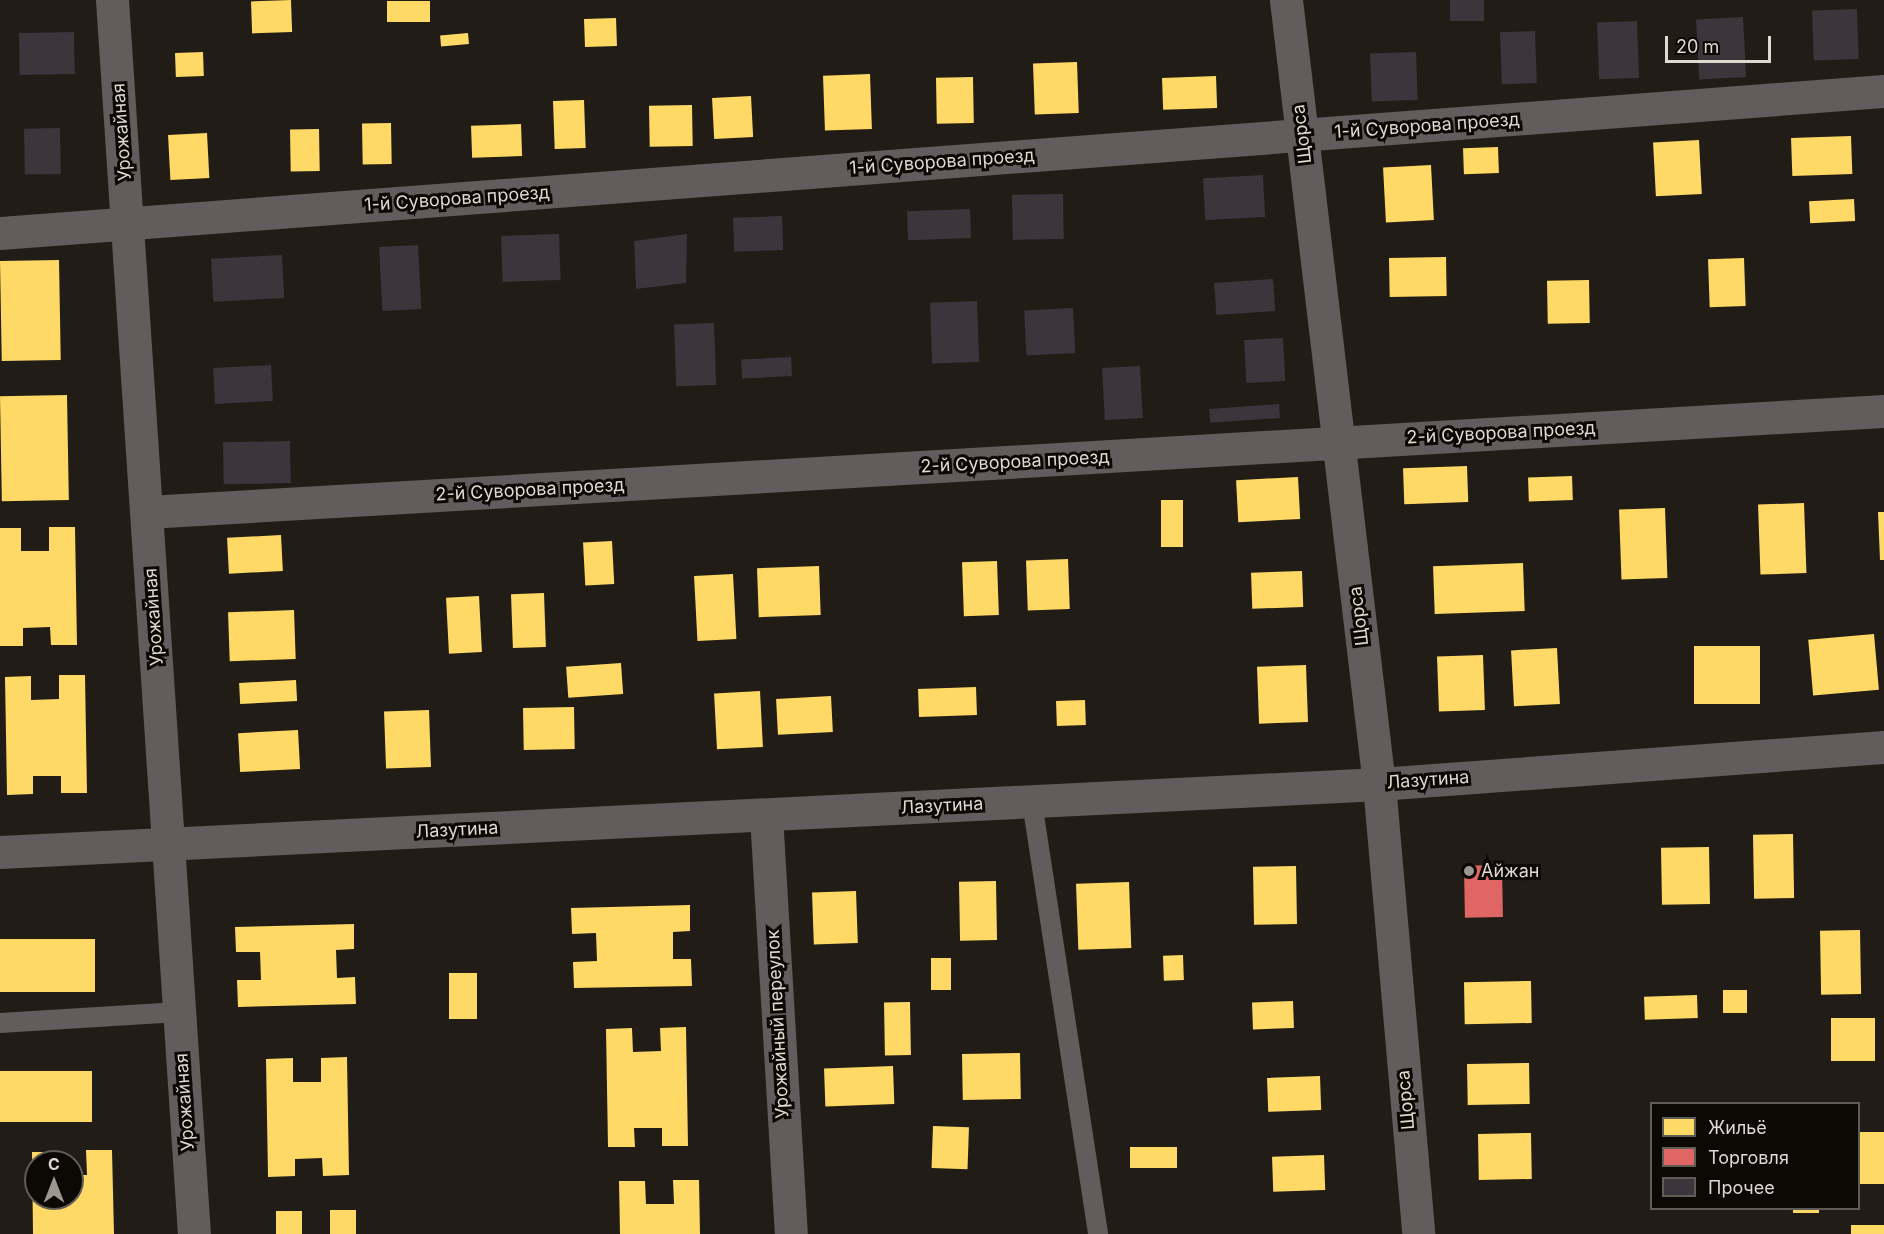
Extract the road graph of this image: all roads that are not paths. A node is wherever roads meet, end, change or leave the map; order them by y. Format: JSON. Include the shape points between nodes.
{"nodes":[{"id":1,"x":112,"y":0,"type":"edge"},
{"id":2,"x":1286,"y":0,"type":"edge"},
{"id":3,"x":1884,"y":91,"type":"edge"},
{"id":4,"x":1302,"y":135,"type":"junction"},
{"id":5,"x":129,"y":224,"type":"junction"},
{"id":6,"x":0,"y":233,"type":"edge"},
{"id":7,"x":1884,"y":411,"type":"edge"},
{"id":8,"x":1338,"y":443,"type":"junction"},
{"id":9,"x":147,"y":512,"type":"junction"},
{"id":10,"x":1884,"y":747,"type":"edge"},
{"id":11,"x":1379,"y":784,"type":"junction"},
{"id":12,"x":1032,"y":802,"type":"junction"},
{"id":13,"x":766,"y":815,"type":"junction"},
{"id":14,"x":168,"y":845,"type":"junction"},
{"id":15,"x":0,"y":852,"type":"edge"},
{"id":16,"x":179,"y":1012,"type":"junction"},
{"id":17,"x":0,"y":1023,"type":"edge"},
{"id":18,"x":194,"y":1234,"type":"edge"},
{"id":19,"x":791,"y":1234,"type":"edge"},
{"id":20,"x":1098,"y":1234,"type":"edge"},
{"id":21,"x":1418,"y":1234,"type":"edge"}],
"edges":[{"from":1,"to":5,"type":"street","name":"Урожайная"},
{"from":2,"to":4,"type":"street","name":"Щорса"},
{"from":3,"to":4,"type":"street","name":"1-й Суворова проезд"},
{"from":4,"to":5,"type":"street","name":"1-й Суворова проезд"},
{"from":4,"to":8,"type":"street","name":"Щорса"},
{"from":5,"to":6,"type":"street","name":"1-й Суворова проезд"},
{"from":5,"to":9,"type":"street","name":"Урожайная"},
{"from":7,"to":8,"type":"street","name":"2-й Суворова проезд"},
{"from":8,"to":9,"type":"street","name":"2-й Суворова проезд"},
{"from":8,"to":11,"type":"street","name":"Щорса"},
{"from":9,"to":14,"type":"street","name":"Урожайная"},
{"from":10,"to":11,"type":"street","name":"Лазутина"},
{"from":11,"to":12,"type":"street","name":"Лазутина"},
{"from":11,"to":21,"type":"street","name":"Щорса"},
{"from":12,"to":13,"type":"street","name":"Лазутина"},
{"from":12,"to":20,"type":"lane"},
{"from":13,"to":14,"type":"street","name":"Лазутина"},
{"from":13,"to":19,"type":"street","name":"Урожайный переулок"},
{"from":14,"to":15,"type":"street","name":"Лазутина"},
{"from":14,"to":16,"type":"street","name":"Урожайная"},
{"from":16,"to":17,"type":"lane"},
{"from":16,"to":18,"type":"street","name":"Урожайная"}]}
